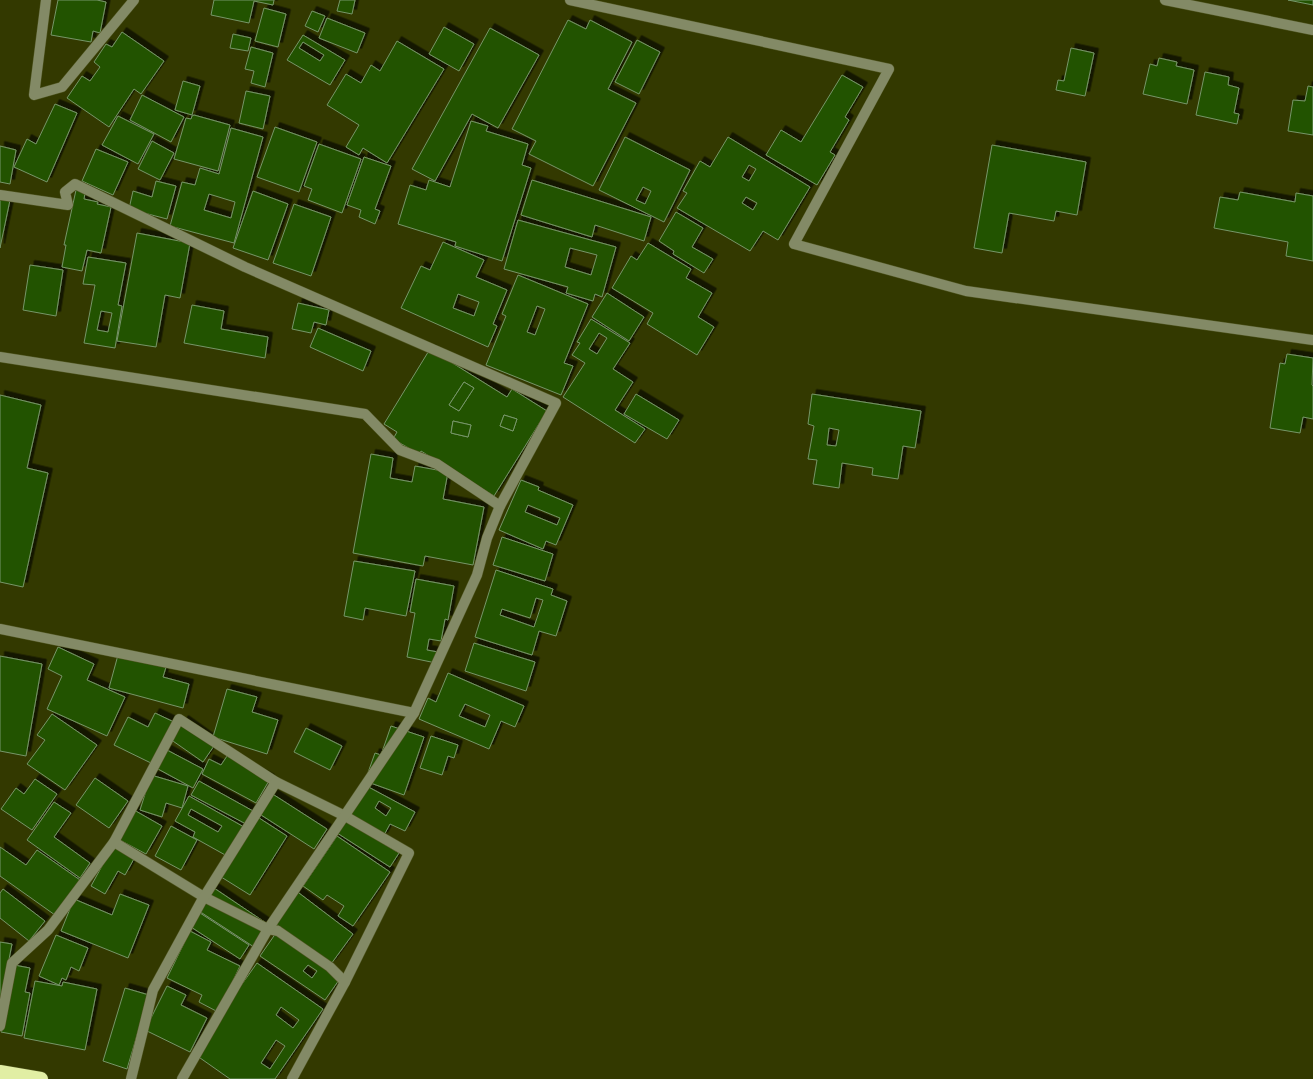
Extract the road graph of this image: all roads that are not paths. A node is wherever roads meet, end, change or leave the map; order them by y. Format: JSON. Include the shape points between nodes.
{"nodes":[{"id":1,"x":46,"y":0,"type":"edge"},
{"id":2,"x":134,"y":0,"type":"edge"},
{"id":3,"x":570,"y":0,"type":"edge"},
{"id":4,"x":1165,"y":0,"type":"edge"},
{"id":5,"x":1313,"y":30,"type":"edge"},
{"id":6,"x":0,"y":195,"type":"edge"},
{"id":7,"x":1313,"y":340,"type":"edge"},
{"id":8,"x":0,"y":357,"type":"edge"},
{"id":9,"x":500,"y":506,"type":"junction"},
{"id":10,"x":0,"y":629,"type":"edge"},
{"id":11,"x":414,"y":713,"type":"junction"},
{"id":12,"x":276,"y":782,"type":"junction"},
{"id":13,"x":345,"y":816,"type":"junction"},
{"id":14,"x":114,"y":842,"type":"junction"},
{"id":15,"x":204,"y":897,"type":"junction"},
{"id":16,"x":268,"y":929,"type":"junction"},
{"id":17,"x":344,"y":982,"type":"junction"},
{"id":18,"x":0,"y":1026,"type":"edge"},
{"id":19,"x":0,"y":1072,"type":"edge"},
{"id":20,"x":40,"y":1079,"type":"edge"},
{"id":21,"x":131,"y":1079,"type":"edge"},
{"id":22,"x":182,"y":1079,"type":"edge"},
{"id":23,"x":292,"y":1079,"type":"edge"}],
"edges":[{"from":1,"to":2,"type":"street","via":[[34,95],[62,87]]},
{"from":3,"to":7,"type":"street","via":[[889,69],[794,244],[966,291]]},
{"from":4,"to":5,"type":"street"},
{"from":6,"to":9,"type":"street","via":[[68,205],[65,192],[75,184],[245,267],[556,404]]},
{"from":8,"to":9,"type":"street","via":[[365,414],[400,450],[437,464]]},
{"from":9,"to":11,"type":"street","via":[[477,575]]},
{"from":10,"to":11,"type":"street"},
{"from":11,"to":13,"type":"street"},
{"from":12,"to":13,"type":"street"},
{"from":12,"to":14,"type":"street","via":[[180,719]]},
{"from":12,"to":15,"type":"street"},
{"from":13,"to":16,"type":"street"},
{"from":13,"to":17,"type":"street","via":[[410,853]]},
{"from":14,"to":15,"type":"street"},
{"from":14,"to":18,"type":"street","via":[[48,930],[12,963]]},
{"from":15,"to":16,"type":"street"},
{"from":15,"to":21,"type":"street","via":[[152,990]]},
{"from":16,"to":17,"type":"street","via":[[278,931],[330,967]]},
{"from":16,"to":22,"type":"street"},
{"from":17,"to":23,"type":"street"},
{"from":19,"to":20,"type":"highway"}]}
